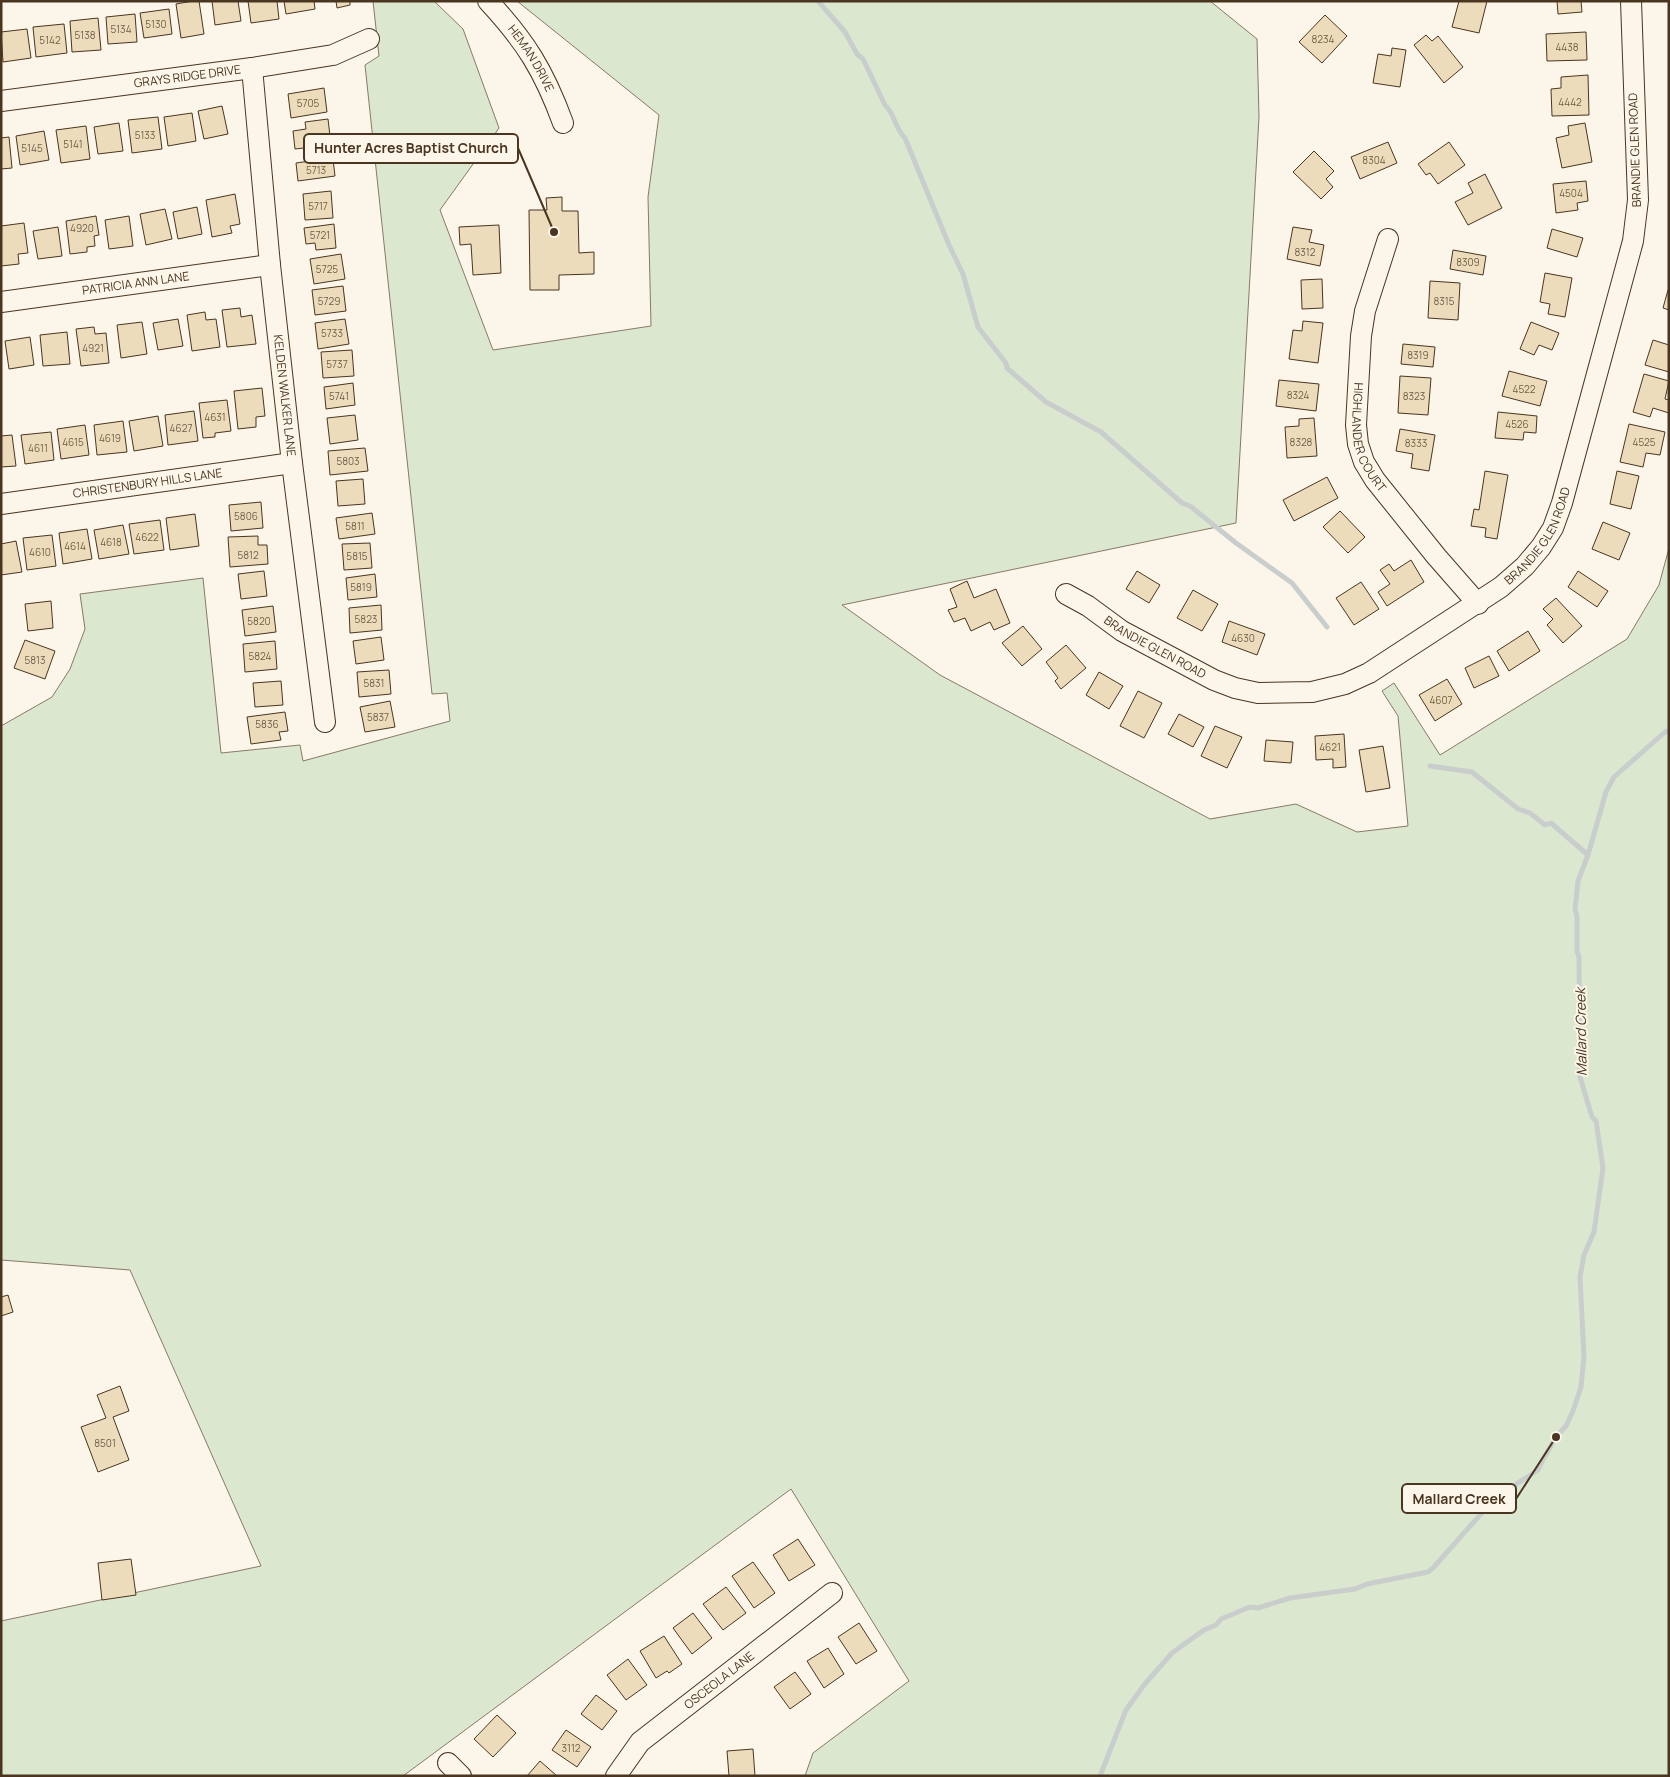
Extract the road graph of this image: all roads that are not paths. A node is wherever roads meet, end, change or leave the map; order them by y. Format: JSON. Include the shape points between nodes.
{"nodes":[{"id":1,"x":488,"y":1,"type":"edge"},
{"id":2,"x":1631,"y":1,"type":"edge"},
{"id":3,"x":369,"y":39,"type":"dead end"},
{"id":4,"x":252,"y":68,"type":"junction"},
{"id":5,"x":1,"y":101,"type":"edge"},
{"id":6,"x":563,"y":123,"type":"dead end"},
{"id":7,"x":1388,"y":239,"type":"dead end"},
{"id":8,"x":270,"y":265,"type":"junction"},
{"id":9,"x":1,"y":302,"type":"edge"},
{"id":10,"x":292,"y":463,"type":"junction"},
{"id":11,"x":1,"y":504,"type":"edge"},
{"id":12,"x":1066,"y":594,"type":"dead end"},
{"id":13,"x":1478,"y":604,"type":"junction"},
{"id":14,"x":325,"y":722,"type":"dead end"},
{"id":15,"x":832,"y":1593,"type":"dead end"},
{"id":16,"x":616,"y":1776,"type":"edge"}],
"edges":[{"from":1,"to":6,"type":"street","name":"HEMAN DRIVE","via":[[512,27],[544,75]]},
{"from":2,"to":13,"type":"street","name":"BRANDIE GLEN ROAD","via":[[1638,200],[1633,241],[1553,528],[1525,566]]},
{"from":3,"to":4,"type":"street","name":"GRAYS RIDGE DRIVE","via":[[333,55]]},
{"from":4,"to":5,"type":"street","name":"GRAYS RIDGE DRIVE"},
{"from":4,"to":8,"type":"street","name":"KELDEN WALKER LANE"},
{"from":7,"to":13,"type":"street","name":"HIGHLANDER COURT","via":[[1365,311],[1361,336],[1356,424],[1358,444],[1375,480]]},
{"from":8,"to":9,"type":"street","name":"PATRICIA ANN LANE"},
{"from":8,"to":10,"type":"street","name":"KELDEN WALKER LANE"},
{"from":10,"to":11,"type":"street","name":"CHRISTENBURY HILLS LANE"},
{"from":10,"to":14,"type":"street","name":"KELDEN WALKER LANE"},
{"from":12,"to":13,"type":"street","name":"BRANDIE GLEN ROAD","via":[[1122,631],[1214,680],[1258,693],[1284,694],[1312,692],[1345,684],[1369,673]]},
{"from":15,"to":16,"type":"street","name":"OSCEOLA LANE","via":[[640,1742]]}]}
